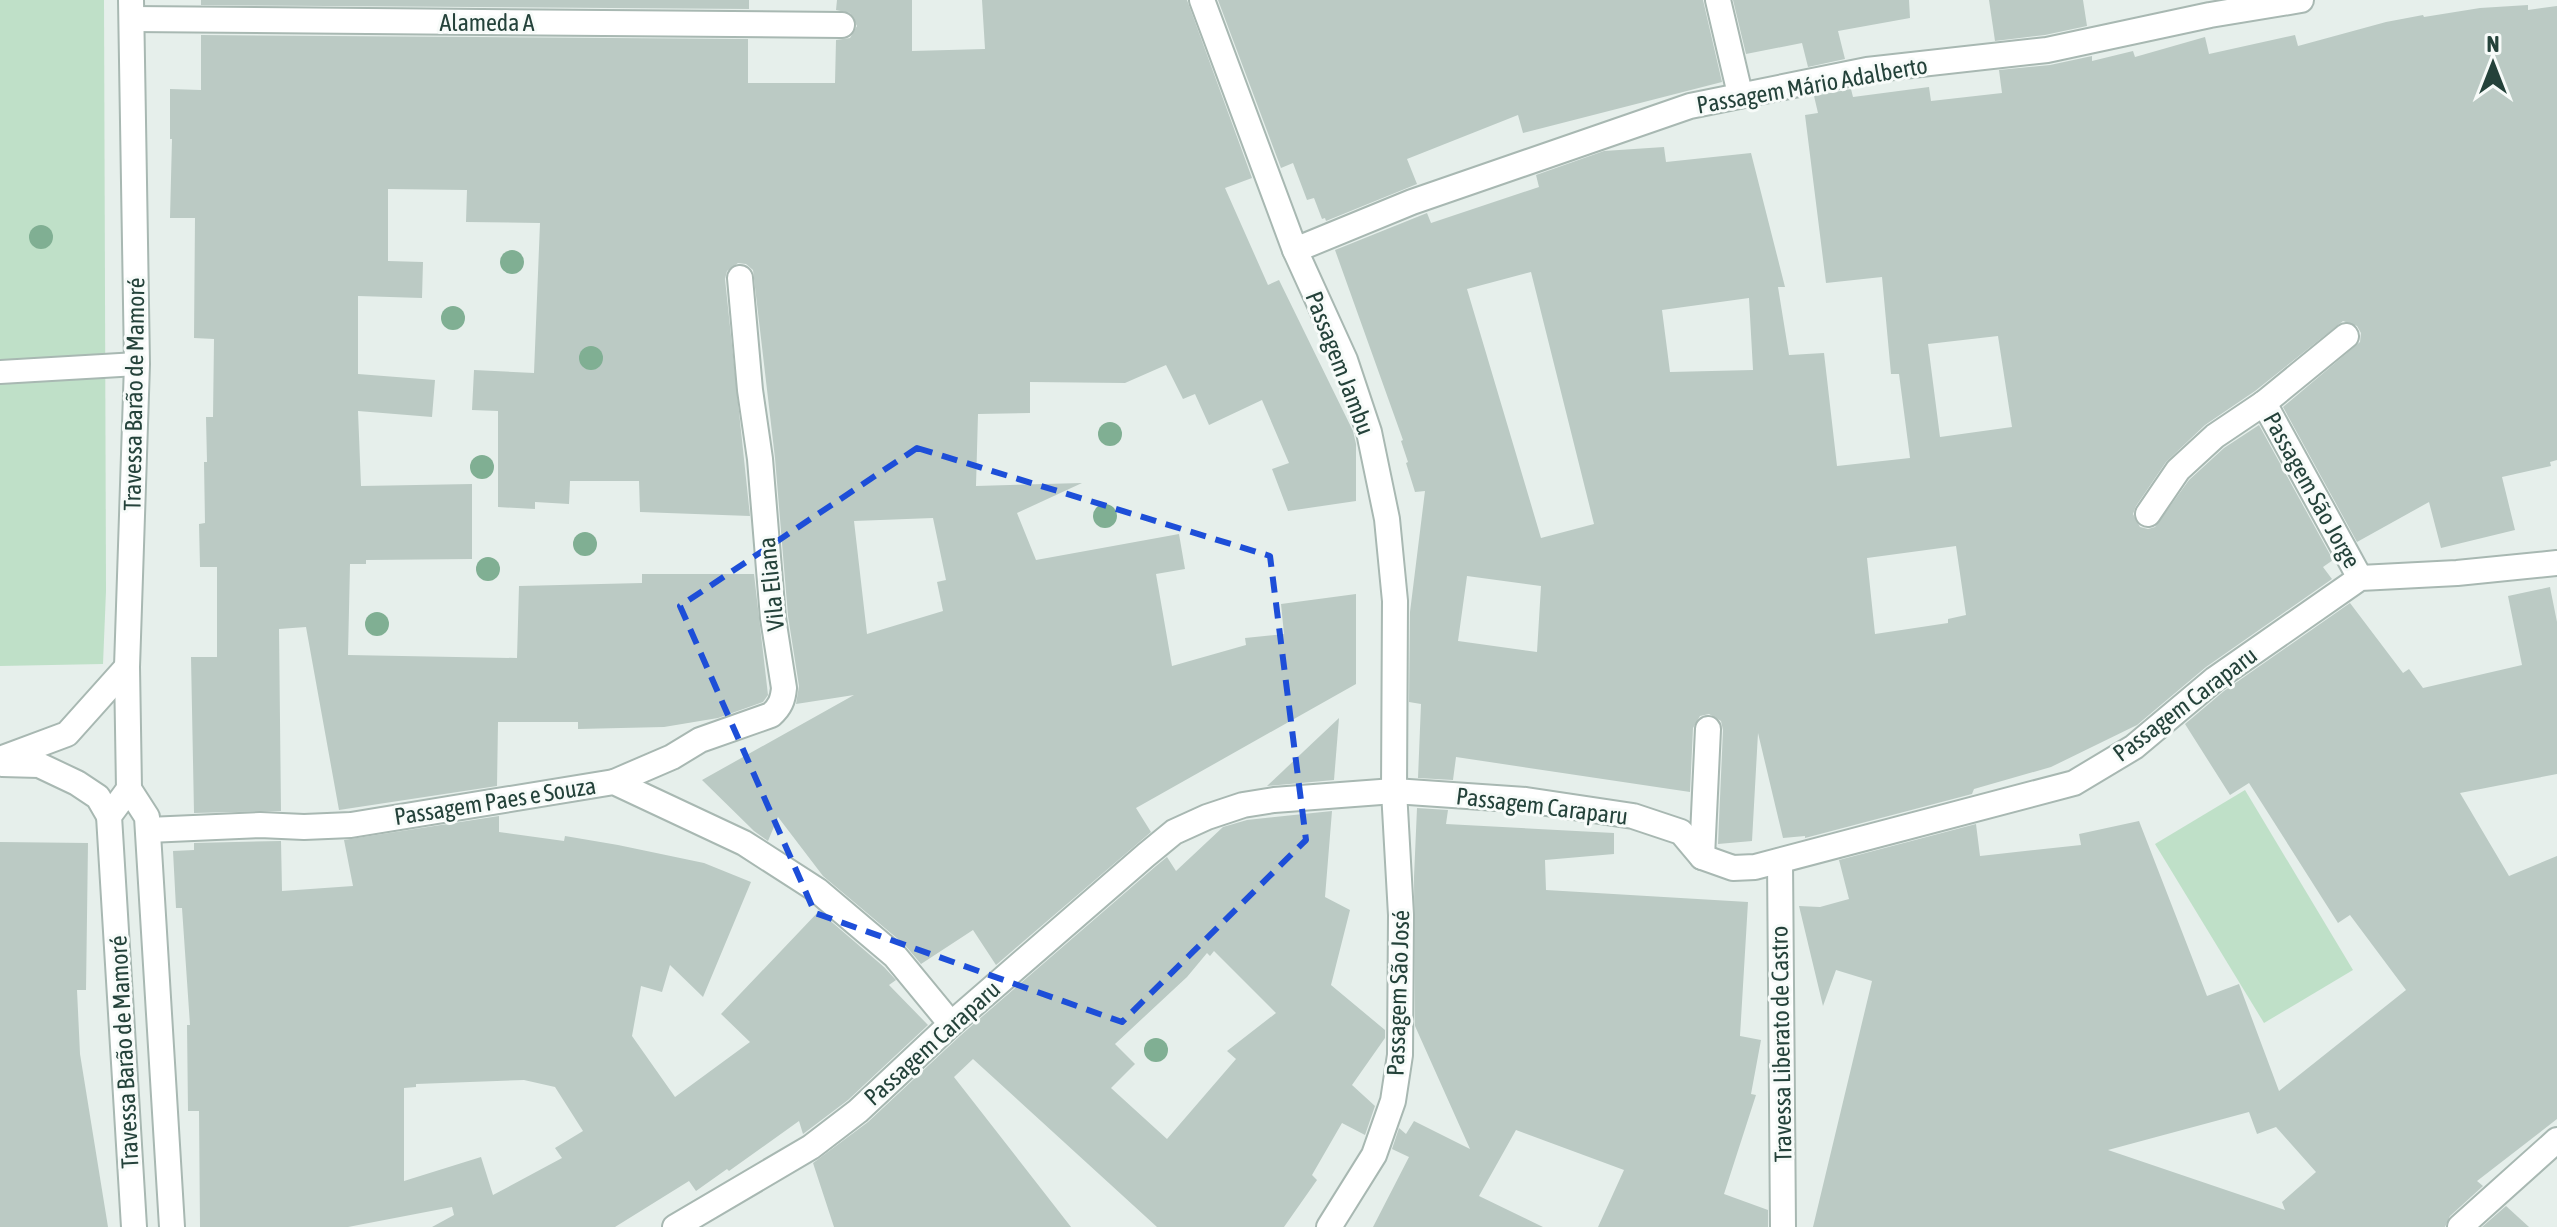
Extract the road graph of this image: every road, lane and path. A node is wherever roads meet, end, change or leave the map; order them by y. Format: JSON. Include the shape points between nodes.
{"nodes":[{"id":1,"x":1202,"y":0,"type":"edge"},
{"id":2,"x":1718,"y":0,"type":"edge"},
{"id":3,"x":2301,"y":0,"type":"edge"},
{"id":4,"x":131,"y":9,"type":"edge"},
{"id":5,"x":842,"y":25,"type":"dead end"},
{"id":6,"x":1740,"y":94,"type":"junction"},
{"id":7,"x":1295,"y":250,"type":"junction"},
{"id":8,"x":740,"y":278,"type":"dead end"},
{"id":9,"x":2346,"y":336,"type":"dead end"},
{"id":10,"x":137,"y":364,"type":"junction"},
{"id":11,"x":0,"y":372,"type":"edge"},
{"id":12,"x":2264,"y":403,"type":"junction"},
{"id":13,"x":2148,"y":514,"type":"dead end"},
{"id":14,"x":2557,"y":563,"type":"edge"},
{"id":15,"x":2360,"y":578,"type":"junction"},
{"id":16,"x":127,"y":667,"type":"junction"},
{"id":17,"x":1708,"y":729,"type":"dead end"},
{"id":18,"x":0,"y":762,"type":"edge"},
{"id":19,"x":614,"y":782,"type":"junction"},
{"id":20,"x":129,"y":789,"type":"junction"},
{"id":21,"x":1394,"y":791,"type":"junction"},
{"id":22,"x":109,"y":816,"type":"junction"},
{"id":23,"x":148,"y":830,"type":"junction"},
{"id":24,"x":1702,"y":857,"type":"junction"},
{"id":25,"x":1780,"y":861,"type":"junction"},
{"id":26,"x":951,"y":1024,"type":"junction"},
{"id":27,"x":2557,"y":1140,"type":"edge"},
{"id":28,"x":134,"y":1227,"type":"edge"},
{"id":29,"x":172,"y":1227,"type":"edge"},
{"id":30,"x":675,"y":1227,"type":"edge"},
{"id":31,"x":1329,"y":1227,"type":"edge"},
{"id":32,"x":1783,"y":1227,"type":"edge"},
{"id":33,"x":2460,"y":1227,"type":"edge"}],
"edges":[{"from":1,"to":7,"type":"street","name":"Passagem Jambu"},
{"from":2,"to":6,"type":"street"},
{"from":3,"to":6,"type":"street","name":"Passagem Mário Adalberto","via":[[2047,50],[1867,70]]},
{"from":4,"to":5,"type":"street","name":"Alameda A"},
{"from":4,"to":10,"type":"street","name":"Travessa Barão de Mamoré"},
{"from":6,"to":7,"type":"street","name":"Passagem Mário Adalberto","via":[[1527,160]]},
{"from":7,"to":21,"type":"street","name":"Passagem Jambu","via":[[1345,360],[1369,432],[1387,519],[1395,601]]},
{"from":8,"to":19,"type":"street","name":"Vila Eliana","via":[[783,699],[771,715],[700,740]]},
{"from":9,"to":12,"type":"street","name":"Passagem São Jorge"},
{"from":10,"to":11,"type":"lane"},
{"from":10,"to":16,"type":"street","name":"Travessa Barão de Mamoré"},
{"from":12,"to":13,"type":"street","name":"Passagem São Jorge","via":[[2215,436],[2178,470]]},
{"from":12,"to":15,"type":"street","name":"Passagem São Jorge"},
{"from":14,"to":15,"type":"street"},
{"from":15,"to":25,"type":"street","name":"Passagem Caraparu","via":[[2215,679],[2134,747],[2074,783]]},
{"from":16,"to":18,"type":"street","via":[[67,734]]},
{"from":16,"to":20,"type":"street","name":"Travessa Barão de Mamoré"},
{"from":17,"to":24,"type":"street"},
{"from":18,"to":22,"type":"street","via":[[39,765],[77,783],[98,797]]},
{"from":19,"to":23,"type":"street","name":"Passagem Paes e Souza","via":[[351,825]]},
{"from":19,"to":26,"type":"street","name":"Passagem Paes e Souza","via":[[744,843],[817,890],[895,956]]},
{"from":20,"to":22,"type":"street"},
{"from":20,"to":23,"type":"street","name":"Travessa Barão de Mamoré","via":[[147,817]]},
{"from":21,"to":24,"type":"street","name":"Passagem Caraparu","via":[[1526,800],[1633,816],[1681,832]]},
{"from":21,"to":26,"type":"street","name":"Passagem Caraparu","via":[[1243,805],[1174,832]]},
{"from":21,"to":31,"type":"street","name":"Passagem São José","via":[[1401,915],[1400,1055],[1393,1101],[1374,1155]]},
{"from":22,"to":28,"type":"street","name":"Travessa Barão de Mamoré"},
{"from":23,"to":29,"type":"street","name":"Travessa Barão de Mamoré"},
{"from":24,"to":25,"type":"street","name":"Passagem Caraparu","via":[[1733,868]]},
{"from":25,"to":32,"type":"street","name":"Travessa Liberato de Castro"},
{"from":26,"to":30,"type":"street","name":"Passagem Caraparu","via":[[811,1147]]},
{"from":27,"to":33,"type":"street"}]}
